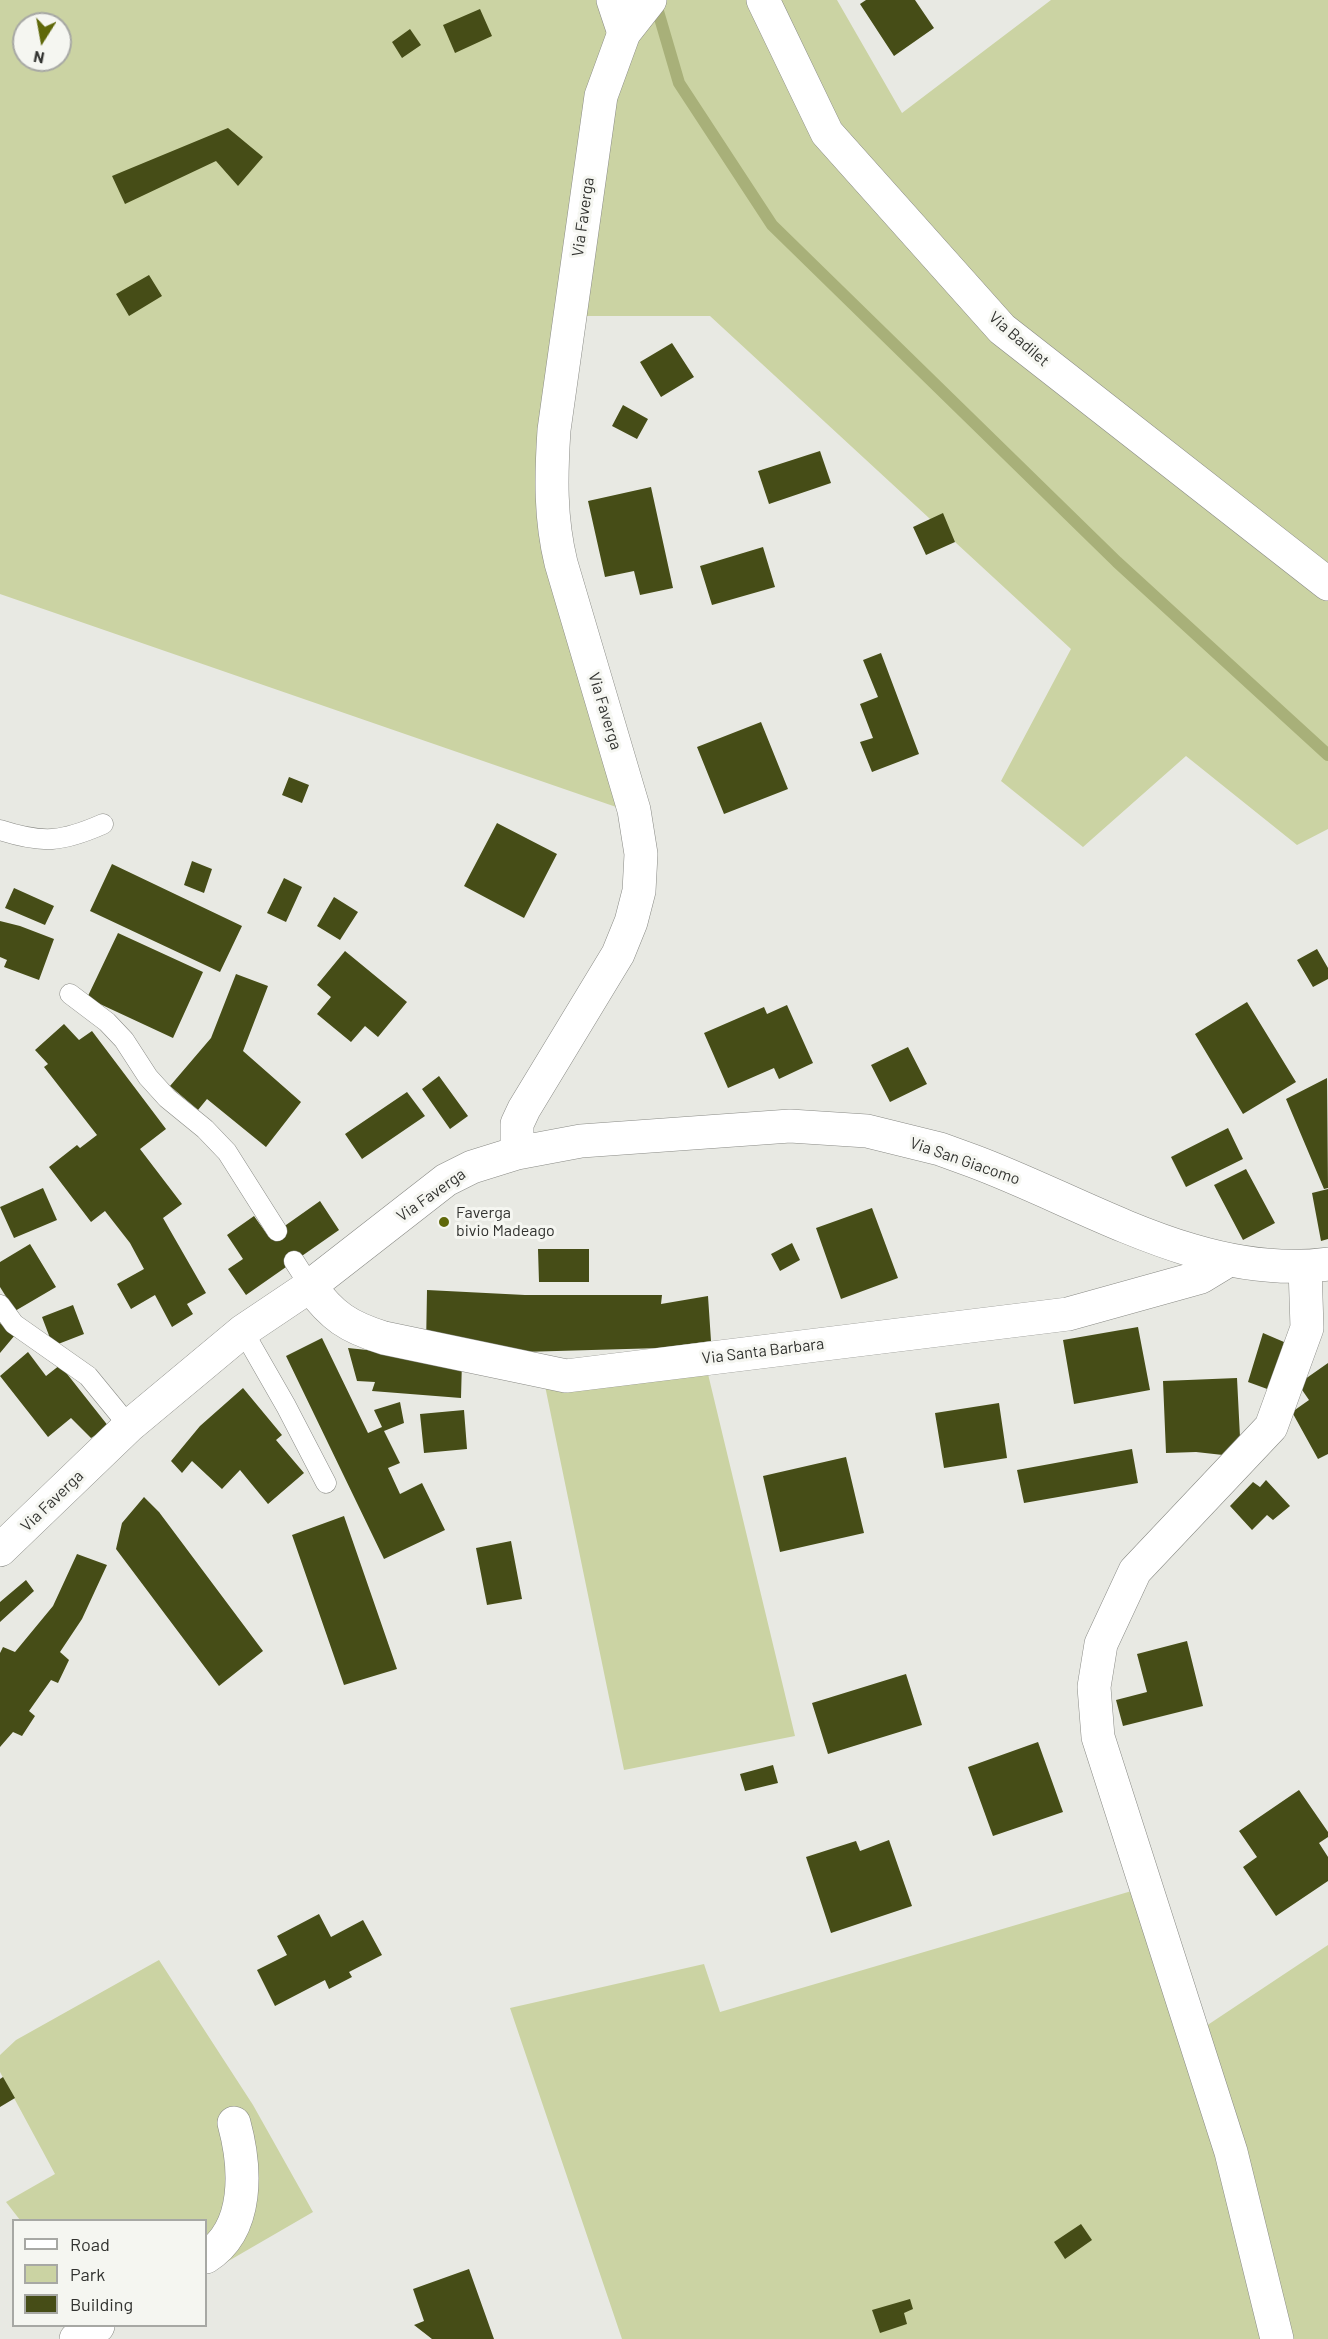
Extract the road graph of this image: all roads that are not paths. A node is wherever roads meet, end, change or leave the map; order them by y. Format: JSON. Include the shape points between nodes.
{"nodes":[{"id":1,"x":613,"y":0,"type":"edge"},
{"id":2,"x":650,"y":0,"type":"edge"},
{"id":3,"x":763,"y":0,"type":"edge"},
{"id":4,"x":624,"y":33,"type":"junction"},
{"id":5,"x":1328,"y":584,"type":"edge"},
{"id":6,"x":103,"y":824,"type":"dead end"},
{"id":7,"x":0,"y":830,"type":"edge"},
{"id":8,"x":70,"y":994,"type":"dead end"},
{"id":9,"x":518,"y":1152,"type":"junction"},
{"id":10,"x":278,"y":1231,"type":"dead end"},
{"id":11,"x":1229,"y":1260,"type":"junction"},
{"id":12,"x":1317,"y":1266,"type":"edge"},
{"id":13,"x":302,"y":1274,"type":"junction"},
{"id":14,"x":0,"y":1305,"type":"edge"},
{"id":15,"x":243,"y":1331,"type":"junction"},
{"id":16,"x":129,"y":1426,"type":"junction"},
{"id":17,"x":326,"y":1483,"type":"dead end"},
{"id":18,"x":0,"y":1550,"type":"edge"},
{"id":19,"x":234,"y":2123,"type":"dead end"},
{"id":20,"x":207,"y":2256,"type":"edge"},
{"id":21,"x":95,"y":2327,"type":"edge"},
{"id":22,"x":76,"y":2339,"type":"edge"},
{"id":23,"x":1277,"y":2339,"type":"edge"}],
"edges":[{"from":1,"to":4,"type":"street"},
{"from":2,"to":4,"type":"street","name":"Via Faverga"},
{"from":3,"to":5,"type":"street","name":"Via Badilet","via":[[827,133],[1002,329]]},
{"from":4,"to":9,"type":"street","name":"Via Faverga","via":[[601,96],[554,430],[550,484],[561,563],[636,820],[639,891],[618,954],[517,1124]]},
{"from":6,"to":7,"type":"lane","via":[[69,839],[51,841]]},
{"from":8,"to":10,"type":"lane","via":[[107,1022],[167,1098],[227,1152]]},
{"from":9,"to":11,"type":"street","name":"Via San Giacomo","via":[[593,1140],[755,1129],[820,1127],[867,1131],[940,1149],[1165,1240]]},
{"from":9,"to":13,"type":"street","name":"Via Faverga","via":[[494,1158],[446,1180]]},
{"from":11,"to":12,"type":"street","name":"Via San Giacomo","via":[[1280,1267]]},
{"from":11,"to":13,"type":"street","name":"Via Santa Barbara","via":[[1202,1277],[1068,1314],[566,1376],[361,1331],[342,1322],[325,1306]]},
{"from":12,"to":23,"type":"street","via":[[1307,1328],[1271,1426],[1135,1571],[1101,1644],[1094,1687],[1098,1737],[1230,2152]]},
{"from":13,"to":15,"type":"street","name":"Via Faverga"},
{"from":14,"to":16,"type":"lane","via":[[14,1324],[88,1376]]},
{"from":15,"to":16,"type":"street","name":"Via Faverga"},
{"from":15,"to":17,"type":"lane"},
{"from":16,"to":18,"type":"street","name":"Via Faverga"},
{"from":19,"to":20,"type":"street","via":[[242,2151],[240,2204],[226,2240]]},
{"from":21,"to":22,"type":"street"}]}
